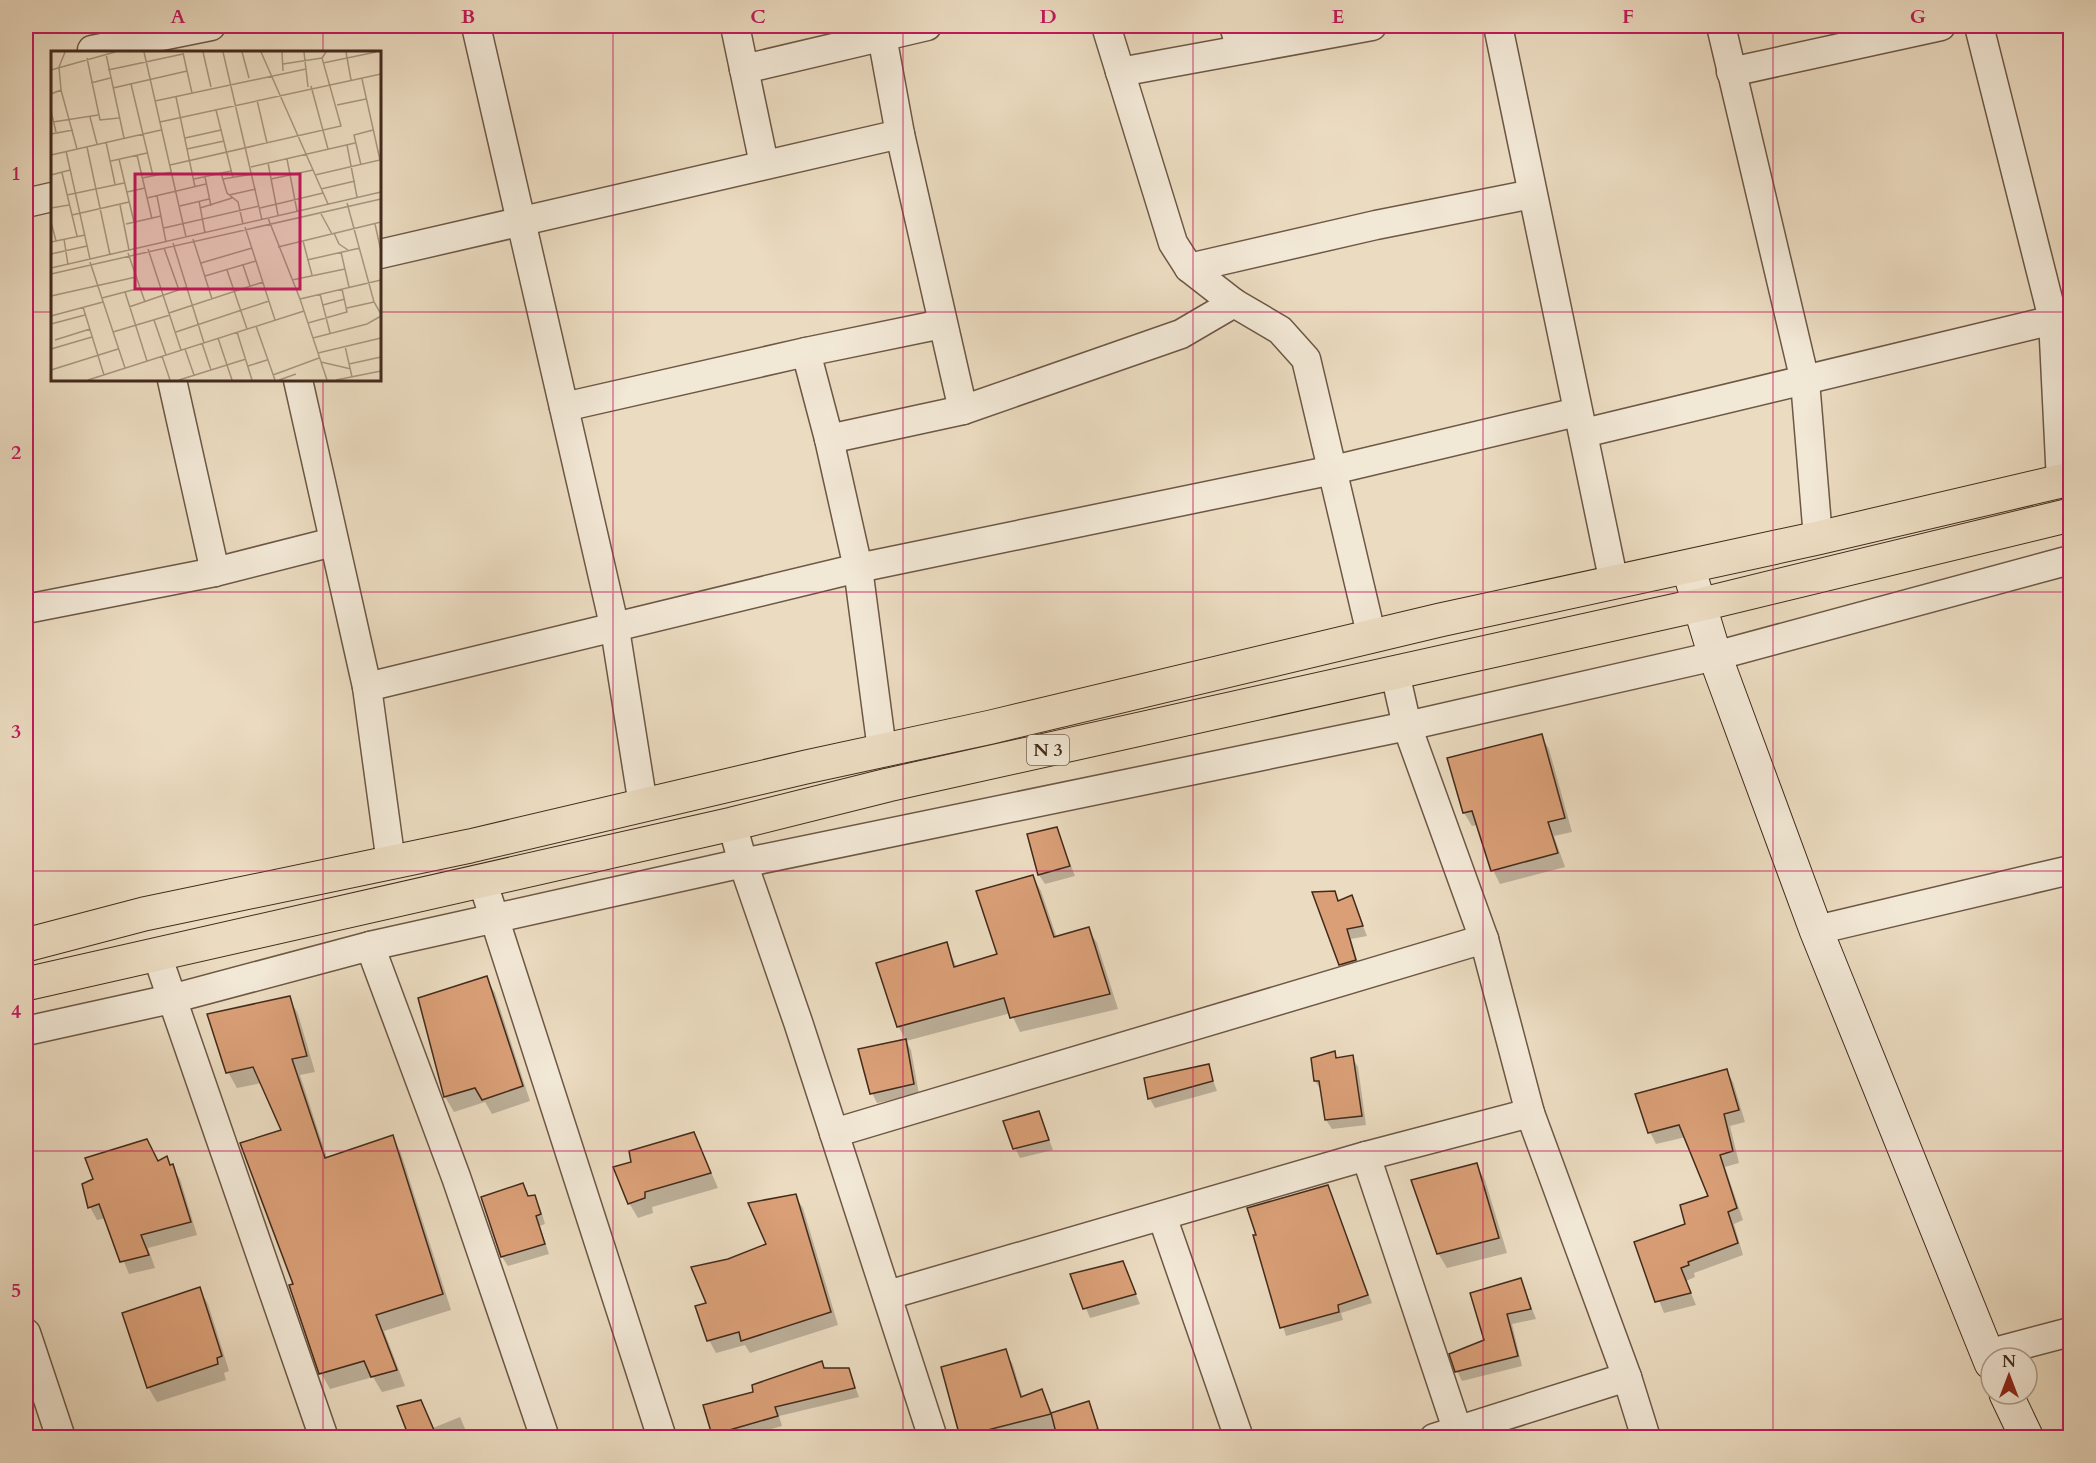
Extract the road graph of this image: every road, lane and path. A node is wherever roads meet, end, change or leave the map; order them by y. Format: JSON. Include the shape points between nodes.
{"nodes":[{"id":1,"x":211,"y":26,"type":"edge"},
{"id":2,"x":476,"y":26,"type":"edge"},
{"id":3,"x":735,"y":26,"type":"edge"},
{"id":4,"x":927,"y":26,"type":"edge"},
{"id":5,"x":1106,"y":26,"type":"edge"},
{"id":6,"x":1372,"y":26,"type":"edge"},
{"id":7,"x":1498,"y":26,"type":"edge"},
{"id":8,"x":1721,"y":26,"type":"edge"},
{"id":9,"x":1941,"y":26,"type":"edge"},
{"id":10,"x":1979,"y":26,"type":"edge"},
{"id":11,"x":882,"y":36,"type":"junction"},
{"id":12,"x":1238,"y":37,"type":"edge"},
{"id":13,"x":90,"y":43,"type":"edge"},
{"id":14,"x":744,"y":69,"type":"junction"},
{"id":15,"x":1120,"y":72,"type":"junction"},
{"id":16,"x":1731,"y":72,"type":"junction"},
{"id":17,"x":900,"y":134,"type":"junction"},
{"id":18,"x":764,"y":164,"type":"junction"},
{"id":19,"x":1532,"y":194,"type":"junction"},
{"id":20,"x":51,"y":197,"type":"edge"},
{"id":21,"x":26,"y":203,"type":"edge"},
{"id":22,"x":521,"y":220,"type":"junction"},
{"id":23,"x":381,"y":254,"type":"edge"},
{"id":24,"x":1189,"y":268,"type":"junction"},
{"id":25,"x":1234,"y":303,"type":"junction"},
{"id":26,"x":2062,"y":318,"type":"edge"},
{"id":27,"x":942,"y":324,"type":"junction"},
{"id":28,"x":806,"y":352,"type":"junction"},
{"id":29,"x":172,"y":381,"type":"edge"},
{"id":30,"x":298,"y":381,"type":"edge"},
{"id":31,"x":1805,"y":381,"type":"junction"},
{"id":32,"x":564,"y":407,"type":"junction"},
{"id":33,"x":963,"y":410,"type":"junction"},
{"id":34,"x":1581,"y":422,"type":"junction"},
{"id":35,"x":829,"y":439,"type":"junction"},
{"id":36,"x":1333,"y":471,"type":"junction"},
{"id":37,"x":2066,"y":481,"type":"edge"},
{"id":38,"x":2070,"y":515,"type":"edge"},
{"id":39,"x":1818,"y":538,"type":"junction"},
{"id":40,"x":333,"y":542,"type":"junction"},
{"id":41,"x":2070,"y":560,"type":"edge"},
{"id":42,"x":1688,"y":567,"type":"junction"},
{"id":43,"x":858,"y":568,"type":"junction"},
{"id":44,"x":215,"y":572,"type":"junction"},
{"id":45,"x":1614,"y":583,"type":"junction"},
{"id":46,"x":1699,"y":605,"type":"junction"},
{"id":47,"x":26,"y":609,"type":"edge"},
{"id":48,"x":615,"y":629,"type":"junction"},
{"id":49,"x":1372,"y":638,"type":"junction"},
{"id":50,"x":1715,"y":656,"type":"junction"},
{"id":51,"x":1395,"y":673,"type":"junction"},
{"id":52,"x":366,"y":687,"type":"junction"},
{"id":53,"x":1407,"y":726,"type":"junction"},
{"id":54,"x":882,"y":750,"type":"junction"},
{"id":55,"x":643,"y":805,"type":"junction"},
{"id":56,"x":732,"y":824,"type":"junction"},
{"id":57,"x":391,"y":863,"type":"junction"},
{"id":58,"x":743,"y":863,"type":"junction"},
{"id":59,"x":2070,"y":870,"type":"edge"},
{"id":60,"x":482,"y":880,"type":"junction"},
{"id":61,"x":493,"y":919,"type":"junction"},
{"id":62,"x":1816,"y":930,"type":"junction"},
{"id":63,"x":1484,"y":939,"type":"junction"},
{"id":64,"x":26,"y":945,"type":"edge"},
{"id":65,"x":370,"y":946,"type":"junction"},
{"id":66,"x":157,"y":955,"type":"junction"},
{"id":67,"x":26,"y":984,"type":"edge"},
{"id":68,"x":171,"y":999,"type":"junction"},
{"id":69,"x":26,"y":1031,"type":"edge"},
{"id":70,"x":1530,"y":1113,"type":"junction"},
{"id":71,"x":834,"y":1133,"type":"junction"},
{"id":72,"x":1366,"y":1156,"type":"junction"},
{"id":73,"x":1162,"y":1216,"type":"junction"},
{"id":74,"x":888,"y":1295,"type":"junction"},
{"id":75,"x":2070,"y":1332,"type":"edge"},
{"id":76,"x":26,"y":1333,"type":"edge"},
{"id":77,"x":1984,"y":1346,"type":"edge"},
{"id":78,"x":2026,"y":1346,"type":"edge"},
{"id":79,"x":1627,"y":1377,"type":"junction"},
{"id":80,"x":2012,"y":1406,"type":"edge"},
{"id":81,"x":1446,"y":1433,"type":"edge"},
{"id":82,"x":61,"y":1437,"type":"edge"},
{"id":83,"x":324,"y":1437,"type":"edge"},
{"id":84,"x":545,"y":1437,"type":"edge"},
{"id":85,"x":662,"y":1437,"type":"edge"},
{"id":86,"x":933,"y":1437,"type":"edge"},
{"id":87,"x":1239,"y":1437,"type":"edge"},
{"id":88,"x":1646,"y":1437,"type":"edge"},
{"id":89,"x":2027,"y":1437,"type":"edge"}],
"edges":[{"from":1,"to":13,"type":"street"},
{"from":2,"to":22,"type":"street"},
{"from":3,"to":14,"type":"street"},
{"from":4,"to":11,"type":"street"},
{"from":5,"to":15,"type":"street"},
{"from":6,"to":12,"type":"street"},
{"from":7,"to":19,"type":"street"},
{"from":8,"to":16,"type":"street"},
{"from":9,"to":16,"type":"street"},
{"from":10,"to":26,"type":"street"},
{"from":11,"to":14,"type":"street"},
{"from":11,"to":17,"type":"street"},
{"from":12,"to":15,"type":"street"},
{"from":14,"to":18,"type":"street"},
{"from":15,"to":24,"type":"street","via":[[1173,243]]},
{"from":16,"to":31,"type":"street"},
{"from":17,"to":18,"type":"street"},
{"from":17,"to":27,"type":"street"},
{"from":18,"to":22,"type":"street"},
{"from":19,"to":24,"type":"street"},
{"from":19,"to":34,"type":"street"},
{"from":20,"to":21,"type":"street"},
{"from":22,"to":23,"type":"street"},
{"from":22,"to":32,"type":"street"},
{"from":24,"to":25,"type":"street"},
{"from":25,"to":33,"type":"street","via":[[1181,334]]},
{"from":25,"to":36,"type":"street","via":[[1280,330],[1306,359]]},
{"from":26,"to":31,"type":"street"},
{"from":26,"to":37,"type":"street"},
{"from":27,"to":28,"type":"street"},
{"from":27,"to":33,"type":"street"},
{"from":28,"to":32,"type":"street"},
{"from":28,"to":35,"type":"street"},
{"from":29,"to":44,"type":"street"},
{"from":30,"to":40,"type":"street"},
{"from":31,"to":34,"type":"street"},
{"from":31,"to":39,"type":"street"},
{"from":32,"to":48,"type":"street"},
{"from":33,"to":35,"type":"street"},
{"from":34,"to":36,"type":"street"},
{"from":34,"to":45,"type":"street"},
{"from":35,"to":43,"type":"street"},
{"from":36,"to":43,"type":"street"},
{"from":36,"to":49,"type":"street"},
{"from":37,"to":39,"type":"main road","number":"N 3"},
{"from":38,"to":46,"type":"main road","number":"N 3"},
{"from":39,"to":42,"type":"main road","number":"N 3"},
{"from":40,"to":44,"type":"street"},
{"from":40,"to":52,"type":"street"},
{"from":41,"to":50,"type":"street"},
{"from":42,"to":45,"type":"main road","number":"N 3"},
{"from":42,"to":46,"type":"street"},
{"from":43,"to":48,"type":"street"},
{"from":43,"to":54,"type":"street"},
{"from":44,"to":47,"type":"street"},
{"from":45,"to":49,"type":"main road","number":"N 3"},
{"from":46,"to":50,"type":"street"},
{"from":46,"to":51,"type":"main road","number":"N 3"},
{"from":48,"to":52,"type":"street"},
{"from":48,"to":55,"type":"street"},
{"from":49,"to":54,"type":"main road","number":"N 3"},
{"from":50,"to":53,"type":"street"},
{"from":50,"to":62,"type":"street"},
{"from":51,"to":53,"type":"street"},
{"from":51,"to":56,"type":"main road","number":"N 3","via":[[888,785]]},
{"from":52,"to":57,"type":"street"},
{"from":53,"to":58,"type":"street"},
{"from":53,"to":63,"type":"street"},
{"from":54,"to":55,"type":"main road","number":"N 3"},
{"from":55,"to":57,"type":"main road","number":"N 3"},
{"from":56,"to":58,"type":"street"},
{"from":56,"to":60,"type":"main road","number":"N 3"},
{"from":57,"to":64,"type":"main road","number":"N 3","via":[[144,914]]},
{"from":58,"to":61,"type":"street"},
{"from":58,"to":71,"type":"street"},
{"from":59,"to":62,"type":"street"},
{"from":60,"to":61,"type":"street"},
{"from":60,"to":66,"type":"main road","number":"N 3"},
{"from":61,"to":65,"type":"street"},
{"from":61,"to":85,"type":"street"},
{"from":62,"to":77,"type":"street"},
{"from":63,"to":70,"type":"street"},
{"from":63,"to":71,"type":"street"},
{"from":65,"to":68,"type":"street"},
{"from":65,"to":84,"type":"street","via":[[456,1177]]},
{"from":66,"to":67,"type":"main road","number":"N 3"},
{"from":66,"to":68,"type":"street"},
{"from":68,"to":69,"type":"street"},
{"from":68,"to":83,"type":"street"},
{"from":70,"to":72,"type":"street"},
{"from":70,"to":79,"type":"street"},
{"from":71,"to":74,"type":"street"},
{"from":72,"to":73,"type":"street"},
{"from":72,"to":81,"type":"street"},
{"from":73,"to":74,"type":"street"},
{"from":73,"to":87,"type":"street"},
{"from":74,"to":86,"type":"street"},
{"from":75,"to":78,"type":"street"},
{"from":76,"to":82,"type":"street"},
{"from":79,"to":81,"type":"street"},
{"from":79,"to":88,"type":"street"},
{"from":80,"to":89,"type":"street"}]}
